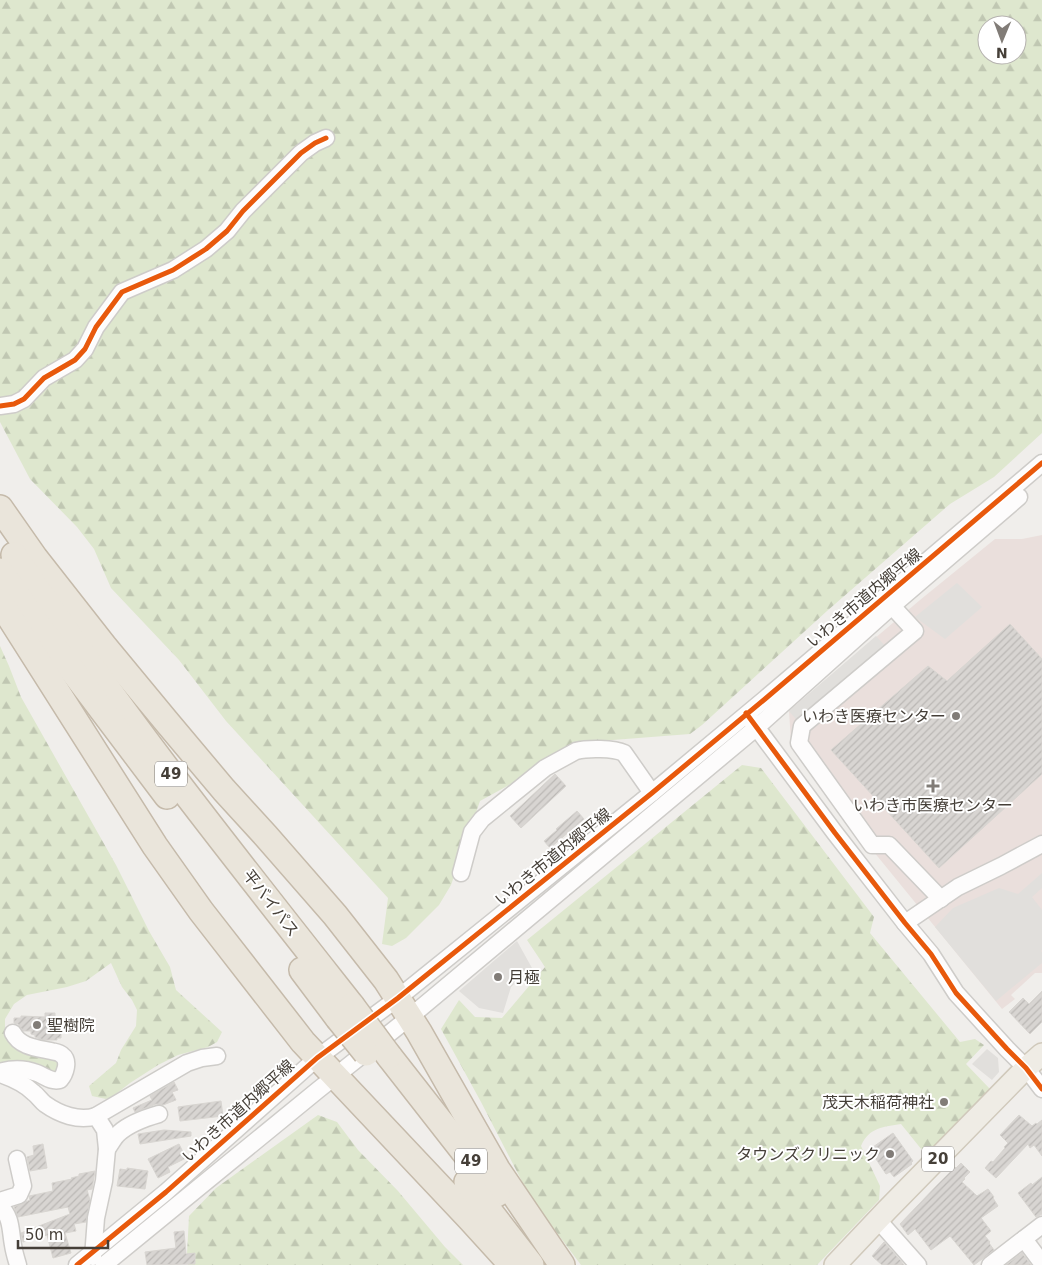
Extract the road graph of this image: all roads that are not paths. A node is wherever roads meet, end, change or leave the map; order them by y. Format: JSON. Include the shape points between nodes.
{"nodes":[{"id":1,"x":326,"y":138,"type":"dead end"},
{"id":2,"x":0,"y":406,"type":"edge"},
{"id":3,"x":1042,"y":463,"type":"edge"},
{"id":4,"x":1042,"y":478,"type":"edge"},
{"id":5,"x":0,"y":508,"type":"edge"},
{"id":6,"x":0,"y":534,"type":"edge"},
{"id":7,"x":0,"y":571,"type":"edge"},
{"id":8,"x":0,"y":602,"type":"edge"},
{"id":9,"x":892,"y":606,"type":"junction"},
{"id":10,"x":746,"y":714,"type":"junction"},
{"id":11,"x":757,"y":727,"type":"junction"},
{"id":12,"x":652,"y":793,"type":"junction"},
{"id":13,"x":1042,"y":844,"type":"edge"},
{"id":14,"x":461,"y":873,"type":"dead end"},
{"id":15,"x":941,"y":899,"type":"junction"},
{"id":16,"x":905,"y":923,"type":"junction"},
{"id":17,"x":404,"y":1008,"type":"junction"},
{"id":18,"x":345,"y":1012,"type":"junction"},
{"id":19,"x":13,"y":1032,"type":"dead end"},
{"id":20,"x":1042,"y":1054,"type":"edge"},
{"id":21,"x":217,"y":1056,"type":"dead end"},
{"id":22,"x":318,"y":1058,"type":"junction"},
{"id":23,"x":383,"y":1061,"type":"junction"},
{"id":24,"x":1026,"y":1068,"type":"junction"},
{"id":25,"x":0,"y":1073,"type":"edge"},
{"id":26,"x":336,"y":1077,"type":"junction"},
{"id":27,"x":1042,"y":1089,"type":"edge"},
{"id":28,"x":159,"y":1114,"type":"dead end"},
{"id":29,"x":96,"y":1116,"type":"junction"},
{"id":30,"x":107,"y":1149,"type":"junction"},
{"id":31,"x":17,"y":1159,"type":"dead end"},
{"id":32,"x":0,"y":1201,"type":"edge"},
{"id":33,"x":0,"y":1206,"type":"edge"},
{"id":34,"x":878,"y":1220,"type":"junction"},
{"id":35,"x":1042,"y":1225,"type":"edge"},
{"id":36,"x":1024,"y":1238,"type":"junction"},
{"id":37,"x":93,"y":1257,"type":"edge"},
{"id":38,"x":1042,"y":1263,"type":"edge"},
{"id":39,"x":18,"y":1265,"type":"edge"},
{"id":40,"x":77,"y":1265,"type":"edge"},
{"id":41,"x":104,"y":1265,"type":"edge"},
{"id":42,"x":512,"y":1265,"type":"edge"},
{"id":43,"x":531,"y":1265,"type":"edge"},
{"id":44,"x":552,"y":1265,"type":"edge"},
{"id":45,"x":562,"y":1265,"type":"edge"},
{"id":46,"x":835,"y":1265,"type":"edge"},
{"id":47,"x":918,"y":1265,"type":"edge"},
{"id":48,"x":990,"y":1265,"type":"edge"}],
"edges":[{"from":1,"to":2,"type":"street","via":[[301,153],[211,244],[173,270],[122,292],[75,360],[44,378],[24,399]]},
{"from":3,"to":10,"type":"street","name":"いわき市道内郷平線"},
{"from":4,"to":9,"type":"street","name":"いわき市道内郷平線"},
{"from":5,"to":17,"type":"highway","via":[[104,646],[224,790],[335,915]]},
{"from":6,"to":18,"type":"highway","name":"平バイパス","number":"49","via":[[55,616]]},
{"from":7,"to":18,"type":"highway","name":"平バイパス","number":"49","via":[[96,703]]},
{"from":8,"to":22,"type":"highway","via":[[155,846],[207,919]]},
{"from":9,"to":11,"type":"street","name":"いわき市道内郷平線"},
{"from":9,"to":15,"type":"street","via":[[915,631],[802,726],[799,743],[872,845],[889,845]]},
{"from":10,"to":11,"type":"street"},
{"from":10,"to":12,"type":"street","name":"いわき市道内郷平線"},
{"from":11,"to":16,"type":"street"},
{"from":11,"to":17,"type":"street","name":"いわき市道内郷平線"},
{"from":12,"to":14,"type":"street","via":[[624,753],[613,750],[576,751],[545,768],[482,819],[472,832]]},
{"from":12,"to":17,"type":"street","name":"いわき市道内郷平線"},
{"from":13,"to":15,"type":"street"},
{"from":15,"to":16,"type":"street"},
{"from":16,"to":24,"type":"street","via":[[931,954],[956,993]]},
{"from":17,"to":22,"type":"street","name":"いわき市道内郷平線"},
{"from":17,"to":26,"type":"street","name":"いわき市道内郷平線"},
{"from":17,"to":45,"type":"highway","via":[[497,1169]]},
{"from":18,"to":23,"type":"highway","name":"平バイパス","number":"49","bridge":true},
{"from":19,"to":25,"type":"street","via":[[27,1045],[62,1054],[65,1069],[60,1080],[54,1081],[26,1069]]},
{"from":20,"to":24,"type":"main road","number":"20"},
{"from":21,"to":29,"type":"street","via":[[187,1063]]},
{"from":22,"to":26,"type":"highway"},
{"from":22,"to":37,"type":"street","name":"いわき市道内郷平線"},
{"from":23,"to":43,"type":"highway","name":"平バイパス","number":"49"},
{"from":23,"to":44,"type":"highway","name":"平バイパス","number":"49"},
{"from":24,"to":27,"type":"street"},
{"from":24,"to":34,"type":"main road","number":"20"},
{"from":25,"to":29,"type":"street","via":[[34,1092],[43,1103],[61,1113],[88,1119]]},
{"from":26,"to":41,"type":"street","name":"いわき市道内郷平線"},
{"from":26,"to":42,"type":"highway"},
{"from":28,"to":30,"type":"street","via":[[118,1133]]},
{"from":29,"to":30,"type":"street","via":[[105,1130]]},
{"from":30,"to":37,"type":"street"},
{"from":31,"to":32,"type":"street","via":[[23,1186],[19,1195]]},
{"from":33,"to":39,"type":"street","via":[[8,1215]]},
{"from":34,"to":46,"type":"main road","number":"20"},
{"from":34,"to":47,"type":"street"},
{"from":35,"to":36,"type":"street"},
{"from":36,"to":38,"type":"street"},
{"from":36,"to":48,"type":"street"},
{"from":37,"to":40,"type":"street","name":"いわき市道内郷平線"}]}
